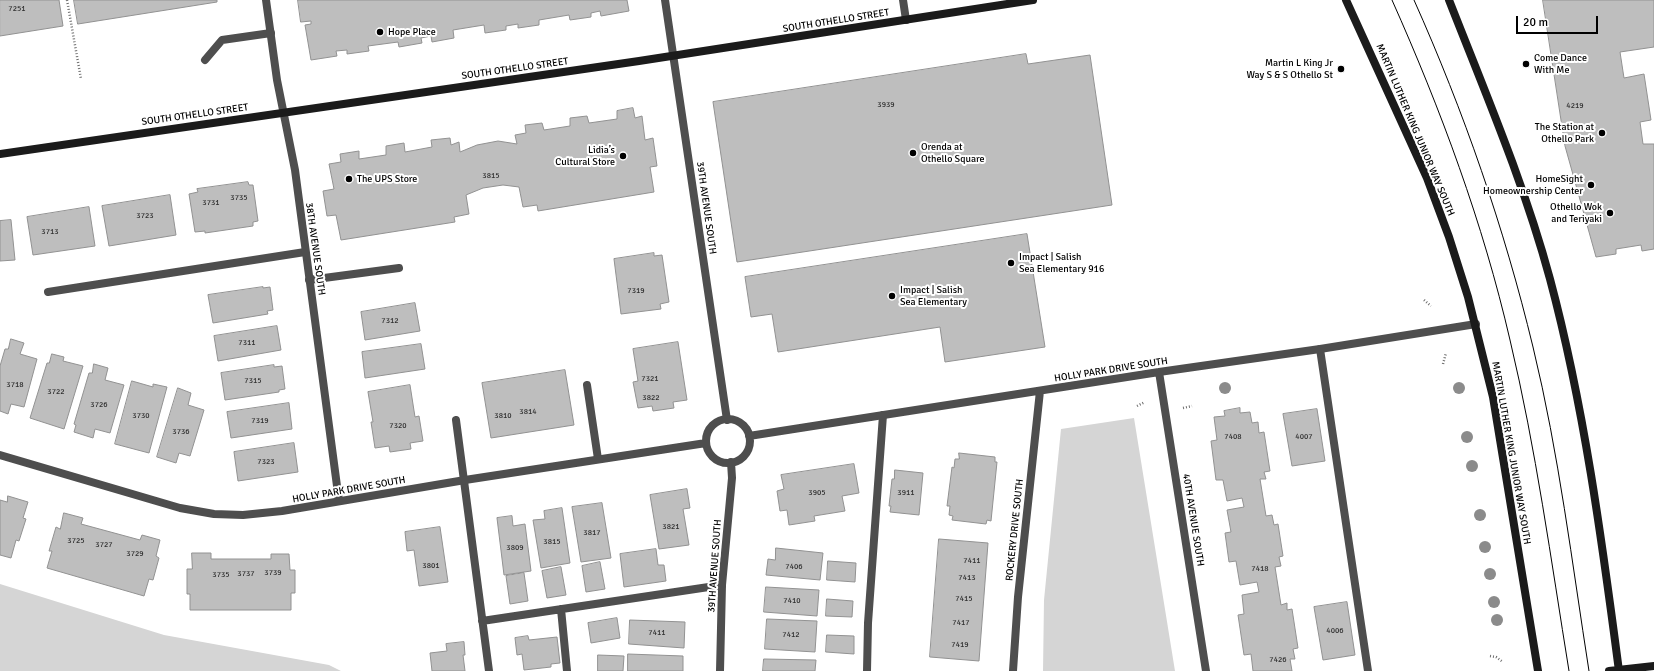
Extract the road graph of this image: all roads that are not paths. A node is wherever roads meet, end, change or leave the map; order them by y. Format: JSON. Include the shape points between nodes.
{"nodes":[{"id":1,"x":266,"y":0,"type":"edge"},
{"id":2,"x":665,"y":0,"type":"edge"},
{"id":3,"x":903,"y":0,"type":"edge"},
{"id":4,"x":1033,"y":0,"type":"edge"},
{"id":5,"x":1346,"y":0,"type":"edge"},
{"id":6,"x":1449,"y":0,"type":"edge"},
{"id":7,"x":998,"y":3,"type":"edge"},
{"id":8,"x":906,"y":20,"type":"junction"},
{"id":9,"x":271,"y":33,"type":"junction"},
{"id":10,"x":673,"y":56,"type":"junction"},
{"id":11,"x":204,"y":60,"type":"dead end"},
{"id":12,"x":284,"y":112,"type":"junction"},
{"id":13,"x":0,"y":154,"type":"edge"},
{"id":14,"x":305,"y":252,"type":"junction"},
{"id":15,"x":399,"y":268,"type":"dead end"},
{"id":16,"x":309,"y":280,"type":"junction"},
{"id":17,"x":48,"y":292,"type":"dead end"},
{"id":18,"x":1476,"y":324,"type":"junction"},
{"id":19,"x":1320,"y":349,"type":"junction"},
{"id":20,"x":1159,"y":372,"type":"junction"},
{"id":21,"x":587,"y":385,"type":"dead end"},
{"id":22,"x":1040,"y":391,"type":"junction"},
{"id":23,"x":883,"y":415,"type":"junction"},
{"id":24,"x":456,"y":420,"type":"dead end"},
{"id":25,"x":727,"y":420,"type":"junction"},
{"id":26,"x":749,"y":436,"type":"junction"},
{"id":27,"x":706,"y":443,"type":"junction"},
{"id":28,"x":0,"y":455,"type":"edge"},
{"id":29,"x":598,"y":460,"type":"junction"},
{"id":30,"x":731,"y":462,"type":"junction"},
{"id":31,"x":465,"y":480,"type":"junction"},
{"id":32,"x":339,"y":501,"type":"junction"},
{"id":33,"x":722,"y":585,"type":"junction"},
{"id":34,"x":561,"y":609,"type":"junction"},
{"id":35,"x":482,"y":621,"type":"junction"},
{"id":36,"x":1654,"y":666,"type":"edge"},
{"id":37,"x":1619,"y":670,"type":"edge"},
{"id":38,"x":489,"y":671,"type":"edge"},
{"id":39,"x":567,"y":671,"type":"edge"},
{"id":40,"x":720,"y":671,"type":"edge"},
{"id":41,"x":867,"y":671,"type":"edge"},
{"id":42,"x":1013,"y":671,"type":"edge"},
{"id":43,"x":1206,"y":671,"type":"edge"},
{"id":44,"x":1368,"y":671,"type":"edge"},
{"id":45,"x":1538,"y":671,"type":"edge"},
{"id":46,"x":1609,"y":671,"type":"edge"}],
"edges":[{"from":1,"to":9,"type":"street","name":"38TH AVENUE SOUTH"},
{"from":2,"to":10,"type":"street","name":"39TH AVENUE SOUTH"},
{"from":3,"to":8,"type":"street"},
{"from":4,"to":7,"type":"main road","name":"SOUTH OTHELLO STREET"},
{"from":5,"to":18,"type":"main road","name":"MARTIN LUTHER KING JUNIOR WAY SOUTH","via":[[1427,178],[1452,244]]},
{"from":6,"to":37,"type":"main road","via":[[1524,194],[1560,317],[1594,499]]},
{"from":7,"to":8,"type":"main road","name":"SOUTH OTHELLO STREET"},
{"from":8,"to":10,"type":"main road","name":"SOUTH OTHELLO STREET"},
{"from":9,"to":11,"type":"street","via":[[222,40]]},
{"from":9,"to":12,"type":"street","name":"38TH AVENUE SOUTH"},
{"from":10,"to":12,"type":"main road","name":"SOUTH OTHELLO STREET"},
{"from":10,"to":25,"type":"street","name":"39TH AVENUE SOUTH"},
{"from":12,"to":13,"type":"main road","name":"SOUTH OTHELLO STREET"},
{"from":12,"to":14,"type":"street","name":"38TH AVENUE SOUTH","via":[[295,170]]},
{"from":14,"to":16,"type":"street","name":"38TH AVENUE SOUTH"},
{"from":14,"to":17,"type":"street"},
{"from":15,"to":16,"type":"street"},
{"from":16,"to":32,"type":"street","name":"38TH AVENUE SOUTH"},
{"from":18,"to":19,"type":"street","name":"HOLLY PARK DRIVE SOUTH"},
{"from":18,"to":45,"type":"main road","name":"MARTIN LUTHER KING JUNIOR WAY SOUTH","via":[[1500,432]]},
{"from":19,"to":20,"type":"street","name":"HOLLY PARK DRIVE SOUTH"},
{"from":19,"to":44,"type":"street"},
{"from":20,"to":22,"type":"street","name":"HOLLY PARK DRIVE SOUTH"},
{"from":20,"to":43,"type":"street","name":"40TH AVENUE SOUTH"},
{"from":21,"to":29,"type":"street"},
{"from":22,"to":23,"type":"street","name":"HOLLY PARK DRIVE SOUTH"},
{"from":22,"to":42,"type":"street","name":"ROCKERY DRIVE SOUTH","via":[[1018,596]]},
{"from":23,"to":26,"type":"street","name":"HOLLY PARK DRIVE SOUTH"},
{"from":23,"to":41,"type":"street"},
{"from":24,"to":31,"type":"street"},
{"from":25,"to":26,"type":"street","via":[[731,419],[744,426]]},
{"from":25,"to":27,"type":"street","via":[[716,422],[711,427],[707,433]]},
{"from":26,"to":30,"type":"street","via":[[746,454],[741,459]]},
{"from":27,"to":29,"type":"street","name":"HOLLY PARK DRIVE SOUTH"},
{"from":27,"to":30,"type":"street","via":[[714,458],[720,462]]},
{"from":28,"to":32,"type":"street","name":"HOLLY PARK DRIVE SOUTH","via":[[180,508],[214,514],[243,515],[282,511]]},
{"from":29,"to":31,"type":"street","name":"HOLLY PARK DRIVE SOUTH"},
{"from":30,"to":33,"type":"street","name":"39TH AVENUE SOUTH","via":[[732,478]]},
{"from":31,"to":32,"type":"street","name":"HOLLY PARK DRIVE SOUTH"},
{"from":31,"to":35,"type":"street"},
{"from":33,"to":34,"type":"street"},
{"from":33,"to":40,"type":"street","name":"39TH AVENUE SOUTH"},
{"from":34,"to":35,"type":"street"},
{"from":34,"to":39,"type":"street"},
{"from":35,"to":38,"type":"street"},
{"from":36,"to":37,"type":"main road"},
{"from":37,"to":46,"type":"main road"}]}
